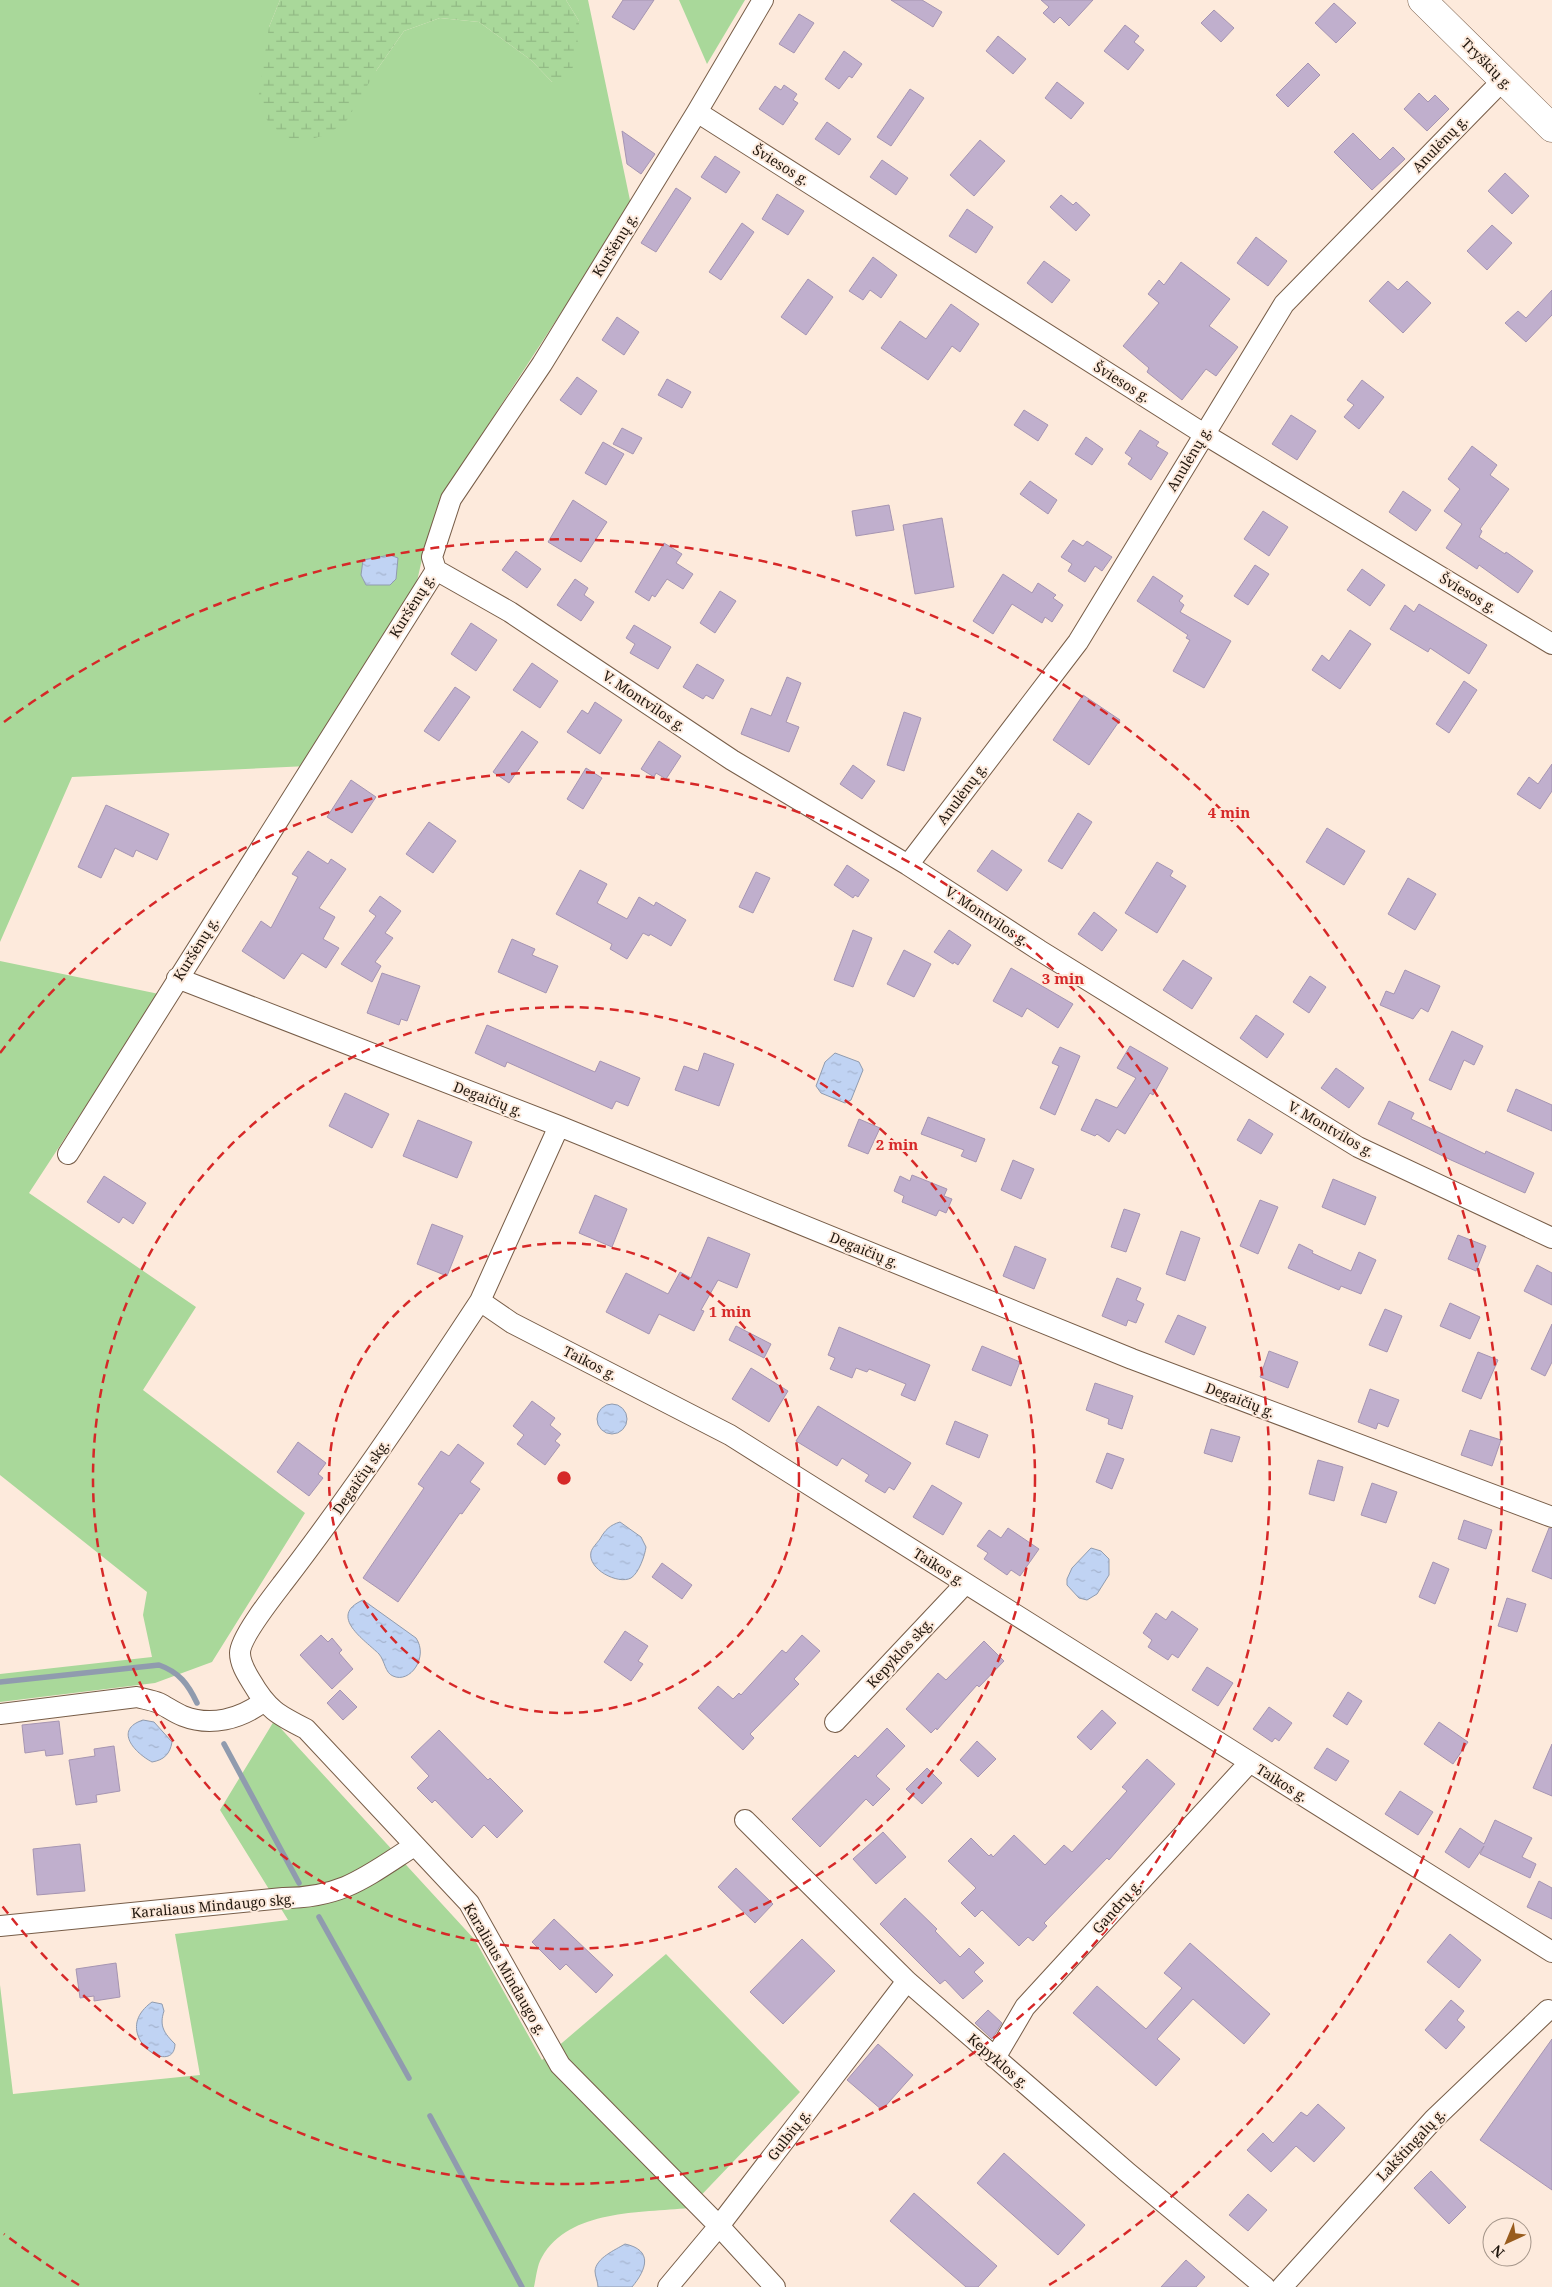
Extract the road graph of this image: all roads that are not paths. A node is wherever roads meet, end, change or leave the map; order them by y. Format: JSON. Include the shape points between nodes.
{"nodes":[{"id":1,"x":763,"y":0,"type":"edge"},
{"id":2,"x":1422,"y":0,"type":"edge"},
{"id":3,"x":1502,"y":80,"type":"junction"},
{"id":4,"x":698,"y":112,"type":"junction"},
{"id":5,"x":1552,"y":128,"type":"edge"},
{"id":6,"x":1204,"y":434,"type":"junction"},
{"id":7,"x":436,"y":570,"type":"junction"},
{"id":8,"x":1552,"y":644,"type":"edge"},
{"id":9,"x":908,"y":865,"type":"junction"},
{"id":10,"x":178,"y":978,"type":"junction"},
{"id":11,"x":559,"y":1126,"type":"junction"},
{"id":12,"x":68,"y":1154,"type":"dead end"},
{"id":13,"x":1552,"y":1238,"type":"edge"},
{"id":14,"x":480,"y":1301,"type":"junction"},
{"id":15,"x":1552,"y":1517,"type":"edge"},
{"id":16,"x":965,"y":1584,"type":"junction"},
{"id":17,"x":240,"y":1652,"type":"joint"},
{"id":18,"x":264,"y":1702,"type":"junction"},
{"id":19,"x":0,"y":1714,"type":"edge"},
{"id":20,"x":836,"y":1722,"type":"dead end"},
{"id":21,"x":1249,"y":1763,"type":"junction"},
{"id":22,"x":745,"y":1820,"type":"dead end"},
{"id":23,"x":414,"y":1846,"type":"junction"},
{"id":24,"x":0,"y":1926,"type":"edge"},
{"id":25,"x":1552,"y":1952,"type":"edge"},
{"id":26,"x":907,"y":1981,"type":"junction"},
{"id":27,"x":1548,"y":2010,"type":"dead end"},
{"id":28,"x":995,"y":2058,"type":"junction"},
{"id":29,"x":718,"y":2226,"type":"junction"},
{"id":30,"x":668,"y":2287,"type":"edge"},
{"id":31,"x":775,"y":2287,"type":"edge"},
{"id":32,"x":1265,"y":2287,"type":"edge"},
{"id":33,"x":1282,"y":2287,"type":"edge"}],
"edges":[{"from":1,"to":4,"type":"street","name":"Kuršėnų g."},
{"from":2,"to":3,"type":"main road","name":"Tryškių g."},
{"from":3,"to":5,"type":"main road","name":"Tryškių g."},
{"from":3,"to":6,"type":"street","name":"Anulėnų g.","via":[[1284,304]]},
{"from":4,"to":6,"type":"street","name":"Šviesos g."},
{"from":4,"to":7,"type":"street","name":"Kuršėnų g.","via":[[542,364],[451,499],[432,558]]},
{"from":6,"to":8,"type":"street","name":"Šviesos g."},
{"from":6,"to":9,"type":"street","name":"Anulėnų g.","via":[[1078,642]]},
{"from":7,"to":9,"type":"street","name":"V. Montvilos g.","via":[[510,612],[732,760]]},
{"from":7,"to":10,"type":"street","name":"Kuršėnų g."},
{"from":9,"to":13,"type":"street","name":"V. Montvilos g.","via":[[1039,950],[1358,1146]]},
{"from":10,"to":11,"type":"street","name":"Degaičių g."},
{"from":10,"to":12,"type":"street","name":"Kuršėnų g."},
{"from":11,"to":14,"type":"street"},
{"from":11,"to":15,"type":"street","name":"Degaičių g.","via":[[1132,1358]]},
{"from":14,"to":16,"type":"street","name":"Taikos g.","via":[[512,1323],[730,1435]]},
{"from":14,"to":17,"type":"street","name":"Degaičių skg.","via":[[333,1517],[270,1599]]},
{"from":16,"to":20,"type":"street","name":"Kepyklos skg."},
{"from":16,"to":21,"type":"street","name":"Taikos g."},
{"from":17,"to":18,"type":"street","name":"Karaliaus Mindaugo g.","via":[[244,1669]]},
{"from":18,"to":19,"type":"street","via":[[229,1719],[205,1722],[137,1697]]},
{"from":18,"to":23,"type":"street","name":"Karaliaus Mindaugo g.","via":[[281,1717],[306,1729]]},
{"from":21,"to":25,"type":"street","name":"Taikos g."},
{"from":21,"to":28,"type":"street","name":"Gandrų g.","via":[[1025,2008]]},
{"from":22,"to":26,"type":"street","name":"Kepyklos g."},
{"from":23,"to":24,"type":"street","name":"Karaliaus Mindaugo skg.","via":[[362,1880],[340,1890],[308,1898]]},
{"from":23,"to":29,"type":"street","name":"Karaliaus Mindaugo g.","via":[[469,1903],[560,2065]]},
{"from":26,"to":28,"type":"street","name":"Kepyklos g."},
{"from":26,"to":29,"type":"street","name":"Gulbių g."},
{"from":27,"to":33,"type":"street","name":"Lakštingalų g.","via":[[1434,2119]]},
{"from":28,"to":32,"type":"street","name":"Kepyklos g."},
{"from":29,"to":30,"type":"street","name":"Gulbių g."},
{"from":29,"to":31,"type":"street","name":"Karaliaus Mindaugo g."}]}
